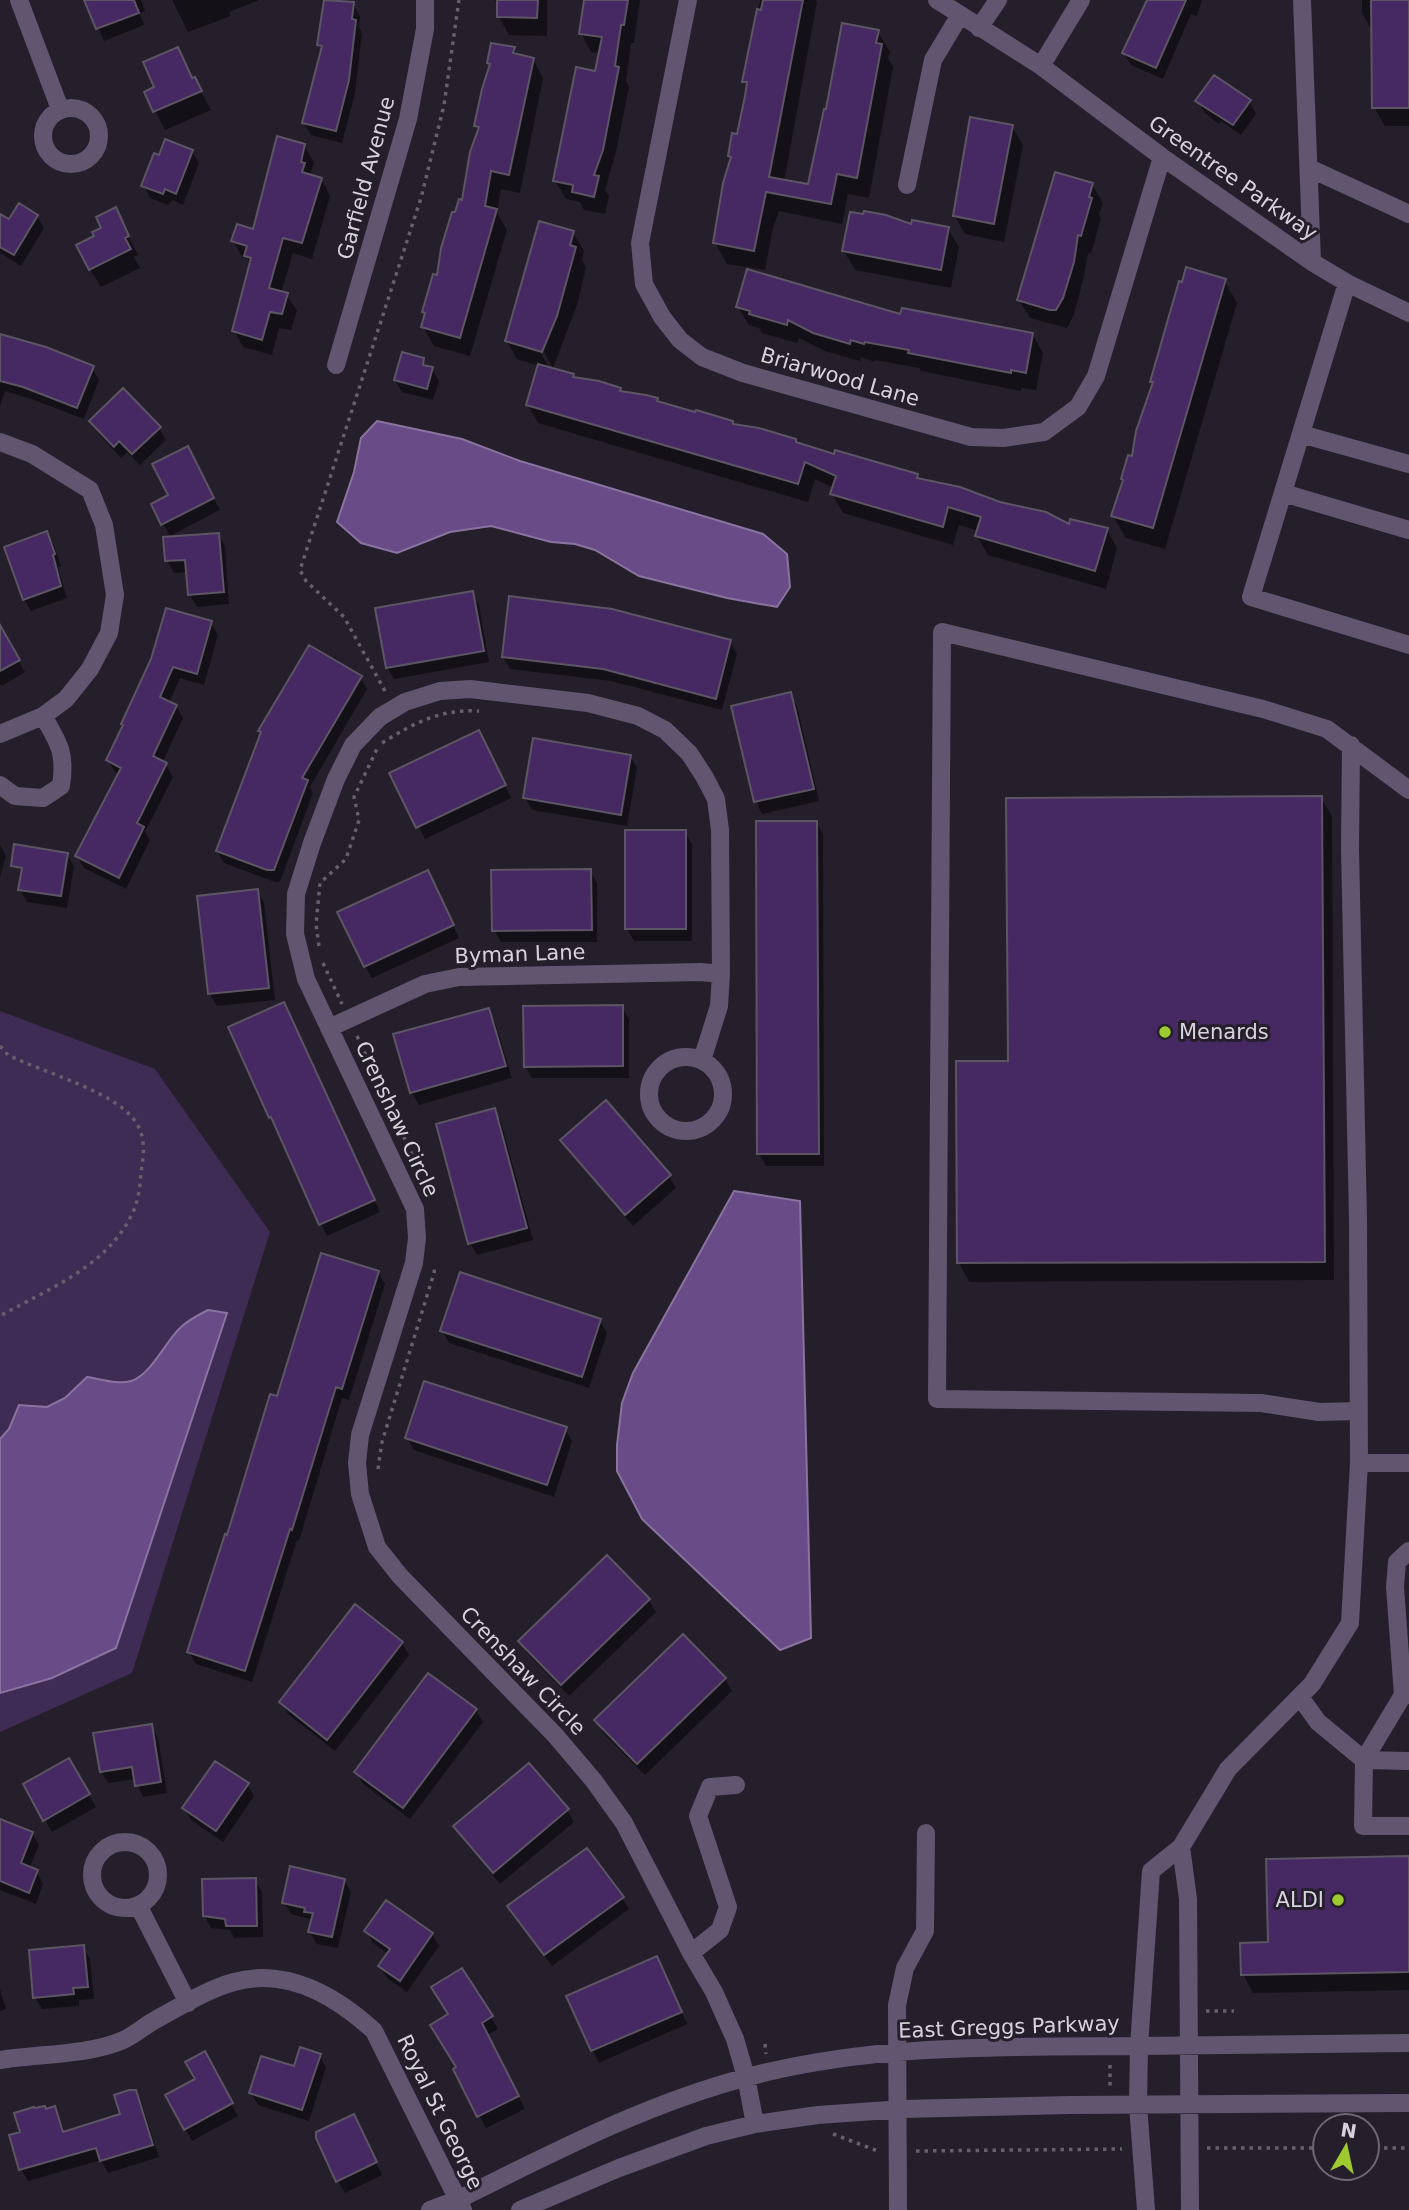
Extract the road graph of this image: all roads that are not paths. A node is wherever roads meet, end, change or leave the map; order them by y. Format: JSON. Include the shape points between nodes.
{"nodes":[{"id":1,"x":19,"y":0,"type":"edge"},
{"id":2,"x":425,"y":0,"type":"edge"},
{"id":3,"x":688,"y":0,"type":"edge"},
{"id":4,"x":937,"y":0,"type":"edge"},
{"id":5,"x":998,"y":0,"type":"edge"},
{"id":6,"x":1081,"y":0,"type":"edge"},
{"id":7,"x":1302,"y":0,"type":"edge"},
{"id":8,"x":960,"y":15,"type":"junction"},
{"id":9,"x":979,"y":27,"type":"junction"},
{"id":10,"x":1041,"y":66,"type":"junction"},
{"id":11,"x":60,"y":109,"type":"dead end"},
{"id":12,"x":1162,"y":157,"type":"junction"},
{"id":13,"x":1309,"y":168,"type":"junction"},
{"id":14,"x":907,"y":185,"type":"dead end"},
{"id":15,"x":1409,"y":214,"type":"edge"},
{"id":16,"x":1312,"y":262,"type":"junction"},
{"id":17,"x":1347,"y":283,"type":"junction"},
{"id":18,"x":1409,"y":313,"type":"edge"},
{"id":19,"x":336,"y":365,"type":"dead end"},
{"id":20,"x":1301,"y":434,"type":"junction"},
{"id":21,"x":0,"y":442,"type":"edge"},
{"id":22,"x":1409,"y":464,"type":"edge"},
{"id":23,"x":1283,"y":493,"type":"junction"},
{"id":24,"x":1409,"y":530,"type":"edge"},
{"id":25,"x":1409,"y":645,"type":"edge"},
{"id":26,"x":43,"y":716,"type":"junction"},
{"id":27,"x":0,"y":734,"type":"edge"},
{"id":28,"x":1351,"y":745,"type":"junction"},
{"id":29,"x":0,"y":785,"type":"edge"},
{"id":30,"x":1409,"y":790,"type":"edge"},
{"id":31,"x":721,"y":974,"type":"junction"},
{"id":32,"x":329,"y":1027,"type":"junction"},
{"id":33,"x":702,"y":1060,"type":"junction"},
{"id":34,"x":1359,"y":1411,"type":"junction"},
{"id":35,"x":1359,"y":1463,"type":"junction"},
{"id":36,"x":1409,"y":1463,"type":"edge"},
{"id":37,"x":1409,"y":1550,"type":"edge"},
{"id":38,"x":1406,"y":1695,"type":"edge"},
{"id":39,"x":1300,"y":1697,"type":"junction"},
{"id":40,"x":1364,"y":1760,"type":"junction"},
{"id":41,"x":1409,"y":1761,"type":"edge"},
{"id":42,"x":736,"y":1786,"type":"dead end"},
{"id":43,"x":1409,"y":1826,"type":"edge"},
{"id":44,"x":926,"y":1833,"type":"dead end"},
{"id":45,"x":1181,"y":1847,"type":"junction"},
{"id":46,"x":138,"y":1905,"type":"dead end"},
{"id":47,"x":691,"y":1953,"type":"junction"},
{"id":48,"x":188,"y":2003,"type":"junction"},
{"id":49,"x":1409,"y":2043,"type":"edge"},
{"id":50,"x":1191,"y":2045,"type":"junction"},
{"id":51,"x":1139,"y":2046,"type":"junction"},
{"id":52,"x":897,"y":2053,"type":"junction"},
{"id":53,"x":0,"y":2060,"type":"edge"},
{"id":54,"x":746,"y":2077,"type":"junction"},
{"id":55,"x":1409,"y":2103,"type":"edge"},
{"id":56,"x":1190,"y":2104,"type":"junction"},
{"id":57,"x":1138,"y":2105,"type":"junction"},
{"id":58,"x":897,"y":2110,"type":"junction"},
{"id":59,"x":755,"y":2123,"type":"junction"},
{"id":60,"x":460,"y":2205,"type":"edge"},
{"id":61,"x":430,"y":2210,"type":"edge"},
{"id":62,"x":520,"y":2210,"type":"edge"},
{"id":63,"x":898,"y":2210,"type":"edge"},
{"id":64,"x":1146,"y":2210,"type":"edge"},
{"id":65,"x":1190,"y":2210,"type":"edge"}],
"edges":[{"from":1,"to":11,"type":"street"},
{"from":2,"to":19,"type":"street","name":"Garfield Avenue","via":[[425,29],[408,119]]},
{"from":3,"to":12,"type":"street","name":"Briarwood Lane","via":[[640,243],[644,284],[680,341],[702,357],[743,373],[971,437],[1044,432],[1078,407],[1096,376]]},
{"from":4,"to":8,"type":"street","name":"Greentree Parkway"},
{"from":5,"to":9,"type":"street"},
{"from":6,"to":10,"type":"street"},
{"from":7,"to":13,"type":"street"},
{"from":8,"to":9,"type":"street","name":"Greentree Parkway"},
{"from":8,"to":14,"type":"street","via":[[933,60]]},
{"from":9,"to":10,"type":"street","name":"Greentree Parkway"},
{"from":10,"to":12,"type":"street","name":"Greentree Parkway"},
{"from":12,"to":16,"type":"street","name":"Greentree Parkway"},
{"from":13,"to":15,"type":"street"},
{"from":13,"to":16,"type":"street"},
{"from":16,"to":17,"type":"street","name":"Greentree Parkway"},
{"from":17,"to":18,"type":"street","name":"Greentree Parkway"},
{"from":17,"to":20,"type":"street"},
{"from":20,"to":22,"type":"street"},
{"from":20,"to":23,"type":"street"},
{"from":21,"to":26,"type":"street","via":[[32,454],[90,490],[104,525],[116,595],[109,633],[90,670],[66,699]]},
{"from":23,"to":24,"type":"street"},
{"from":23,"to":25,"type":"street","via":[[1251,597]]},
{"from":26,"to":27,"type":"street"},
{"from":26,"to":29,"type":"street","via":[[57,739],[64,764],[61,786],[43,798],[15,796]]},
{"from":28,"to":30,"type":"street"},
{"from":28,"to":34,"type":"street"},
{"from":28,"to":34,"type":"street","via":[[1327,729],[1263,709],[942,632],[937,1399],[1261,1403],[1319,1412]]},
{"from":31,"to":32,"type":"street","name":"Byman Lane","via":[[459,977],[425,984]]},
{"from":31,"to":32,"type":"street","name":"Crenshaw Circle","via":[[716,799],[689,753],[665,730],[615,708],[470,688],[440,691],[394,708],[353,745],[312,843],[296,894],[295,934],[306,979]]},
{"from":31,"to":33,"type":"street","name":"Crenshaw Circle","via":[[719,1006]]},
{"from":32,"to":47,"type":"street","name":"Crenshaw Circle","via":[[415,1209],[414,1263],[360,1435],[360,1494],[377,1547],[594,1781],[624,1823]]},
{"from":33,"to":33,"type":"street","via":[[675,1058],[655,1072],[649,1096],[658,1119],[668,1126],[692,1130],[704,1126],[720,1109],[723,1097],[718,1074]]},
{"from":34,"to":35,"type":"street"},
{"from":35,"to":36,"type":"street"},
{"from":35,"to":39,"type":"street","via":[[1350,1623]]},
{"from":37,"to":38,"type":"street","via":[[1397,1562],[1395,1587]]},
{"from":38,"to":40,"type":"street"},
{"from":39,"to":40,"type":"street","via":[[1318,1722]]},
{"from":39,"to":45,"type":"street","via":[[1228,1769]]},
{"from":40,"to":41,"type":"street"},
{"from":40,"to":43,"type":"street","via":[[1363,1826]]},
{"from":42,"to":47,"type":"street","via":[[710,1787],[698,1816],[727,1908],[720,1930]]},
{"from":44,"to":52,"type":"street","via":[[925,1931],[905,1968],[897,2005]]},
{"from":45,"to":50,"type":"street","via":[[1188,1899]]},
{"from":45,"to":51,"type":"street","via":[[1151,1871]]},
{"from":46,"to":48,"type":"street"},
{"from":47,"to":54,"type":"street","name":"Crenshaw Circle","via":[[735,2039]]},
{"from":48,"to":53,"type":"street","name":"Royal St George","via":[[122,2041],[94,2050]]},
{"from":48,"to":60,"type":"street","name":"Royal St George","via":[[234,1982],[261,1978],[311,1987],[352,2010],[374,2031]]},
{"from":49,"to":50,"type":"street","name":"East Greggs Parkway"},
{"from":50,"to":51,"type":"street","name":"East Greggs Parkway"},
{"from":50,"to":56,"type":"street"},
{"from":51,"to":52,"type":"street","name":"East Greggs Parkway","via":[[961,2047]]},
{"from":51,"to":57,"type":"street"},
{"from":52,"to":54,"type":"street","name":"East Greggs Parkway"},
{"from":52,"to":58,"type":"street"},
{"from":54,"to":59,"type":"street","name":"Crenshaw Circle"},
{"from":54,"to":60,"type":"street","name":"East Greggs Parkway","via":[[638,2113]]},
{"from":55,"to":56,"type":"street"},
{"from":56,"to":57,"type":"street"},
{"from":56,"to":65,"type":"street"},
{"from":57,"to":58,"type":"street"},
{"from":57,"to":64,"type":"street"},
{"from":58,"to":59,"type":"street"},
{"from":58,"to":63,"type":"street"},
{"from":59,"to":62,"type":"street","via":[[661,2152]]},
{"from":60,"to":61,"type":"street","name":"East Greggs Parkway"}]}
